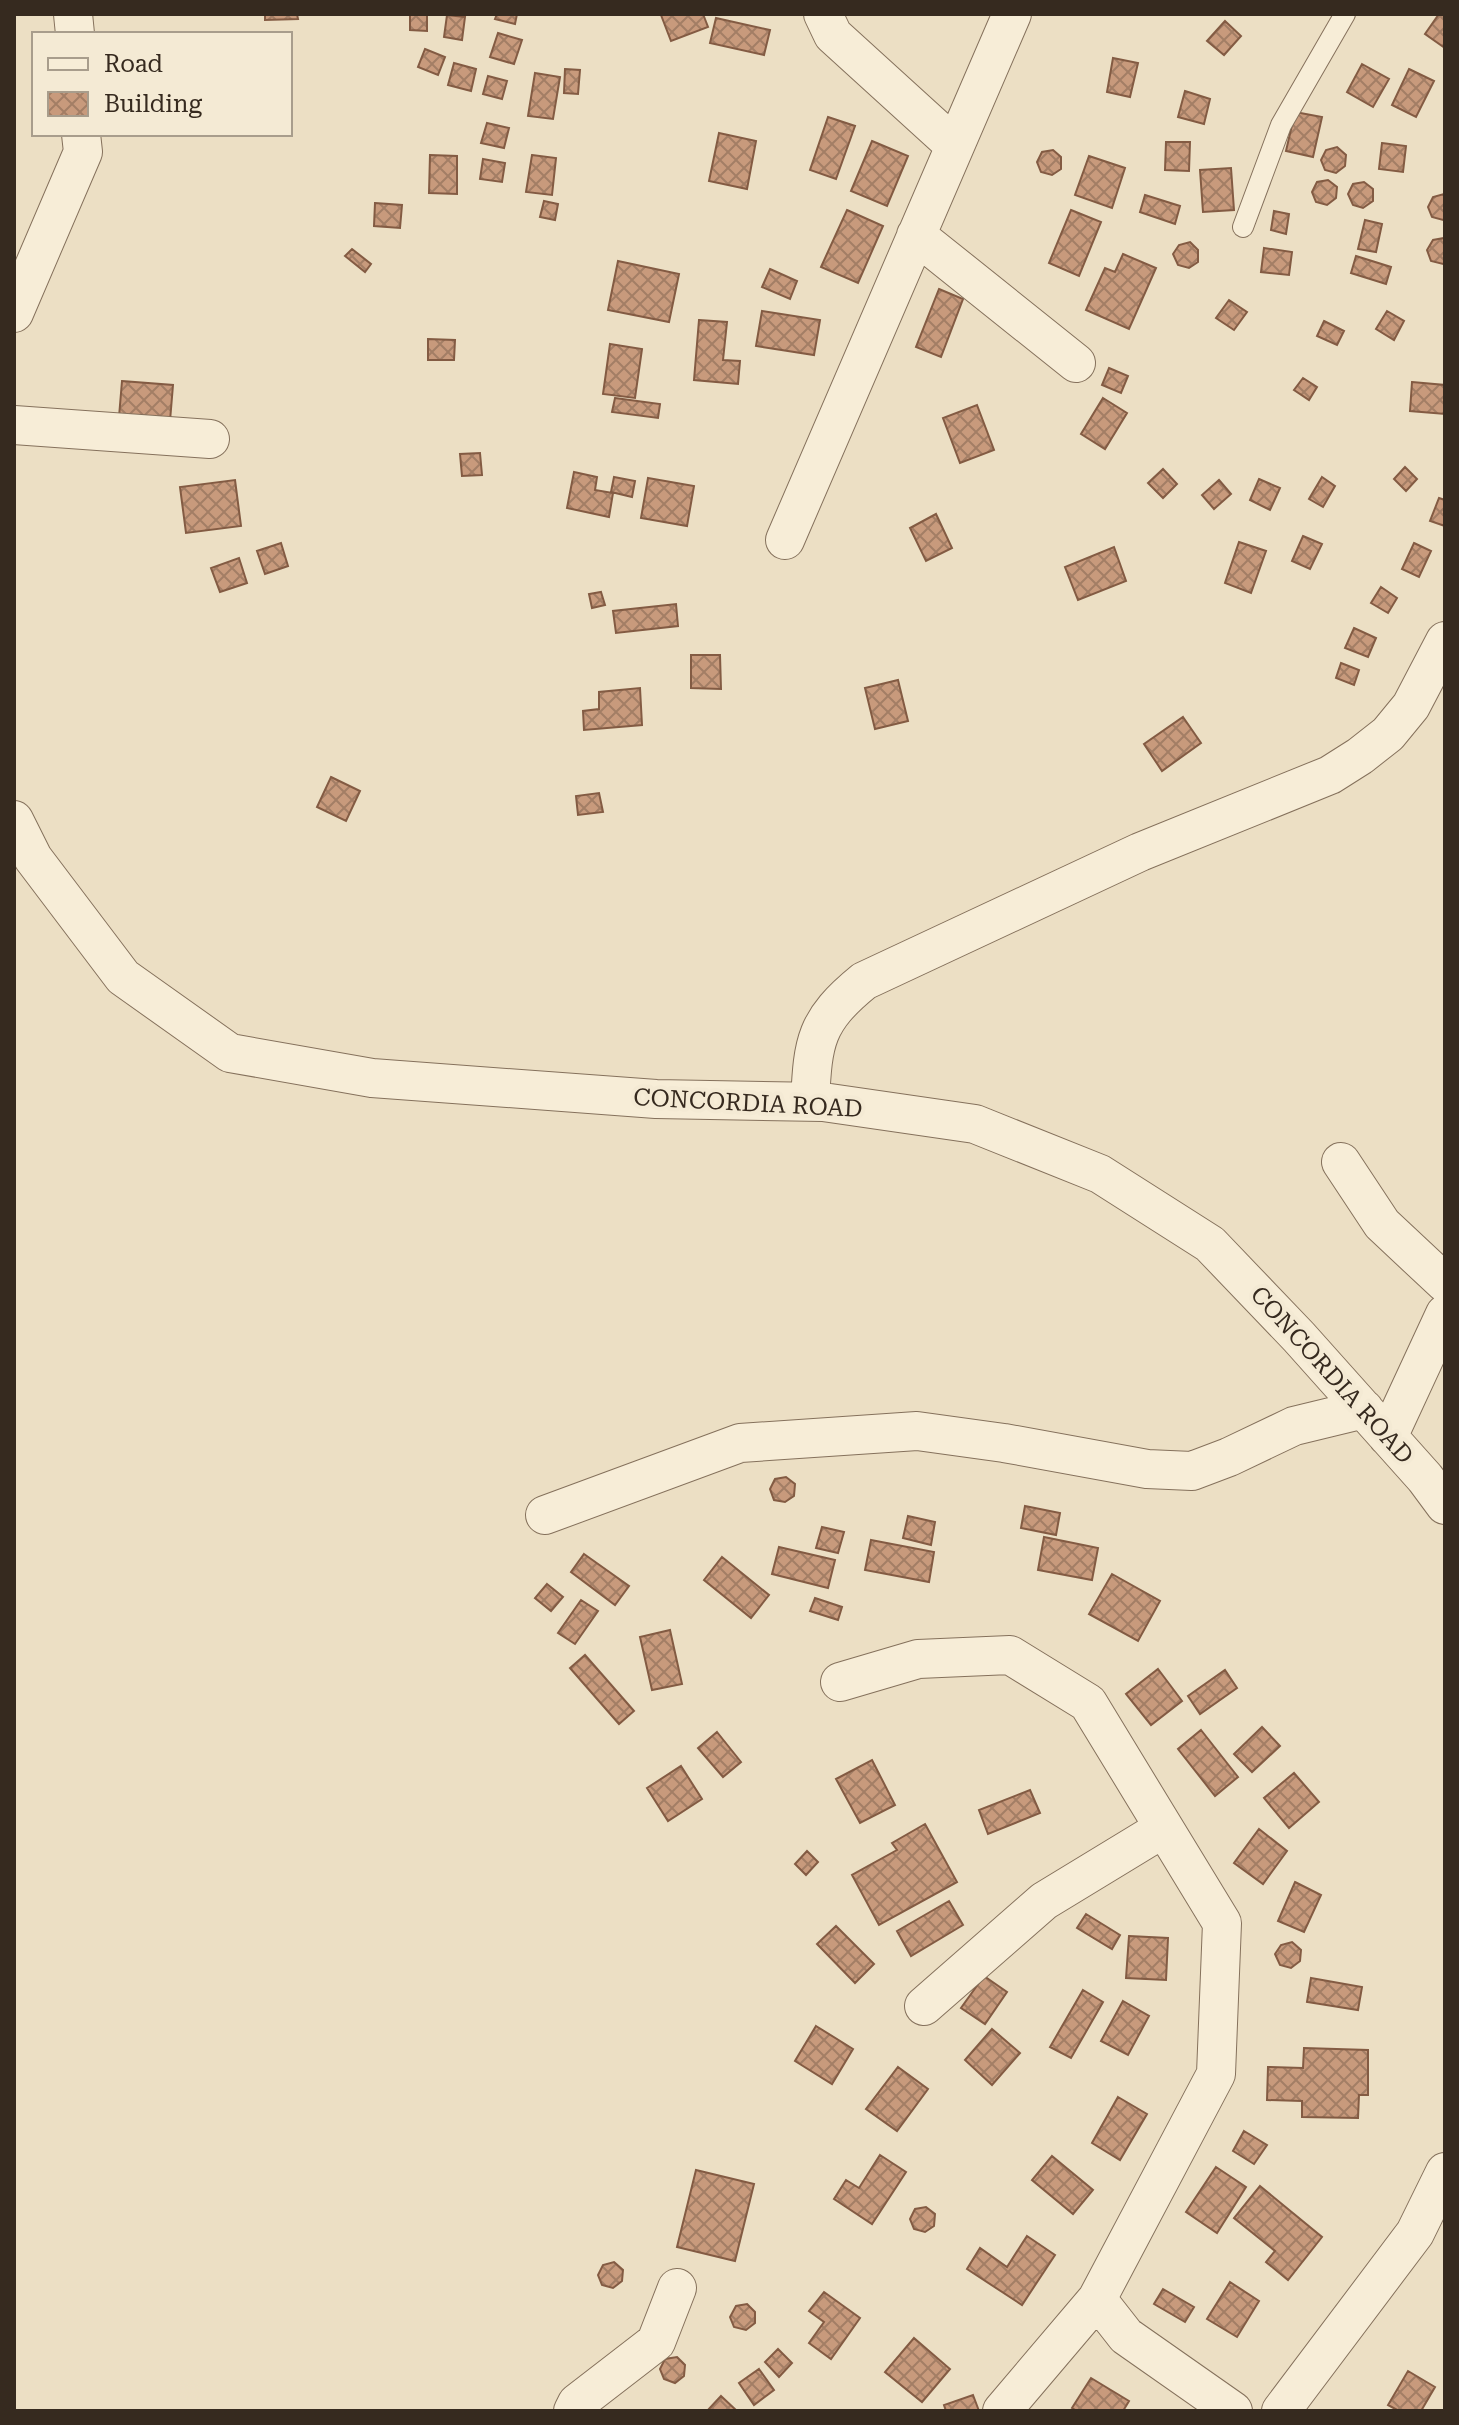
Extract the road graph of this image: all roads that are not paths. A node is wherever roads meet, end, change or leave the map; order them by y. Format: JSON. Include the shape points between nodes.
{"nodes":[{"id":1,"x":823,"y":14,"type":"edge"},
{"id":2,"x":1012,"y":14,"type":"edge"},
{"id":3,"x":1345,"y":14,"type":"edge"},
{"id":4,"x":81,"y":136,"type":"edge"},
{"id":5,"x":955,"y":146,"type":"junction"},
{"id":6,"x":1243,"y":227,"type":"dead end"},
{"id":7,"x":916,"y":235,"type":"junction"},
{"id":8,"x":14,"y":313,"type":"edge"},
{"id":9,"x":1076,"y":363,"type":"dead end"},
{"id":10,"x":14,"y":425,"type":"edge"},
{"id":11,"x":210,"y":439,"type":"dead end"},
{"id":12,"x":785,"y":540,"type":"dead end"},
{"id":13,"x":1445,"y":641,"type":"edge"},
{"id":14,"x":14,"y":820,"type":"edge"},
{"id":15,"x":810,"y":1101,"type":"junction"},
{"id":16,"x":1341,"y":1162,"type":"dead end"},
{"id":17,"x":1445,"y":1283,"type":"edge"},
{"id":18,"x":1445,"y":1314,"type":"edge"},
{"id":19,"x":1376,"y":1423,"type":"junction"},
{"id":20,"x":1445,"y":1505,"type":"edge"},
{"id":21,"x":545,"y":1515,"type":"dead end"},
{"id":22,"x":840,"y":1682,"type":"dead end"},
{"id":23,"x":1164,"y":1828,"type":"junction"},
{"id":24,"x":924,"y":2006,"type":"dead end"},
{"id":25,"x":1445,"y":2172,"type":"edge"},
{"id":26,"x":677,"y":2288,"type":"dead end"},
{"id":27,"x":1097,"y":2299,"type":"junction"},
{"id":28,"x":573,"y":2411,"type":"edge"},
{"id":29,"x":1002,"y":2411,"type":"edge"},
{"id":30,"x":1233,"y":2411,"type":"edge"},
{"id":31,"x":1281,"y":2411,"type":"edge"}],
"edges":[{"from":1,"to":5,"type":"street","via":[[833,35]]},
{"from":2,"to":5,"type":"street"},
{"from":3,"to":6,"type":"lane","via":[[1281,125]]},
{"from":4,"to":8,"type":"street","via":[[83,152]]},
{"from":5,"to":7,"type":"street"},
{"from":7,"to":9,"type":"street"},
{"from":7,"to":12,"type":"street"},
{"from":10,"to":11,"type":"street"},
{"from":13,"to":15,"type":"street","via":[[1411,706],[1388,734],[1330,775],[1140,852],[864,981],[836,1003],[822,1027],[812,1055]]},
{"from":14,"to":15,"type":"street","name":"CONCORDIA ROAD","via":[[33,858],[123,977],[230,1053],[372,1078],[656,1099]]},
{"from":15,"to":19,"type":"street","name":"CONCORDIA ROAD","via":[[975,1124],[1100,1174],[1210,1244]]},
{"from":16,"to":17,"type":"street","via":[[1382,1224]]},
{"from":18,"to":19,"type":"street"},
{"from":19,"to":20,"type":"street","name":"CONCORDIA ROAD"},
{"from":19,"to":21,"type":"street","via":[[1294,1426],[1192,1471],[1147,1469],[917,1431],[740,1443]]},
{"from":22,"to":23,"type":"street","via":[[918,1659],[1010,1655],[1088,1703]]},
{"from":23,"to":24,"type":"street","via":[[1044,1901]]},
{"from":23,"to":27,"type":"street","via":[[1222,1923],[1216,2074]]},
{"from":25,"to":31,"type":"street","via":[[1415,2233]]},
{"from":26,"to":28,"type":"street","via":[[656,2342]]},
{"from":27,"to":29,"type":"street"},
{"from":27,"to":30,"type":"street","via":[[1126,2336]]}]}
